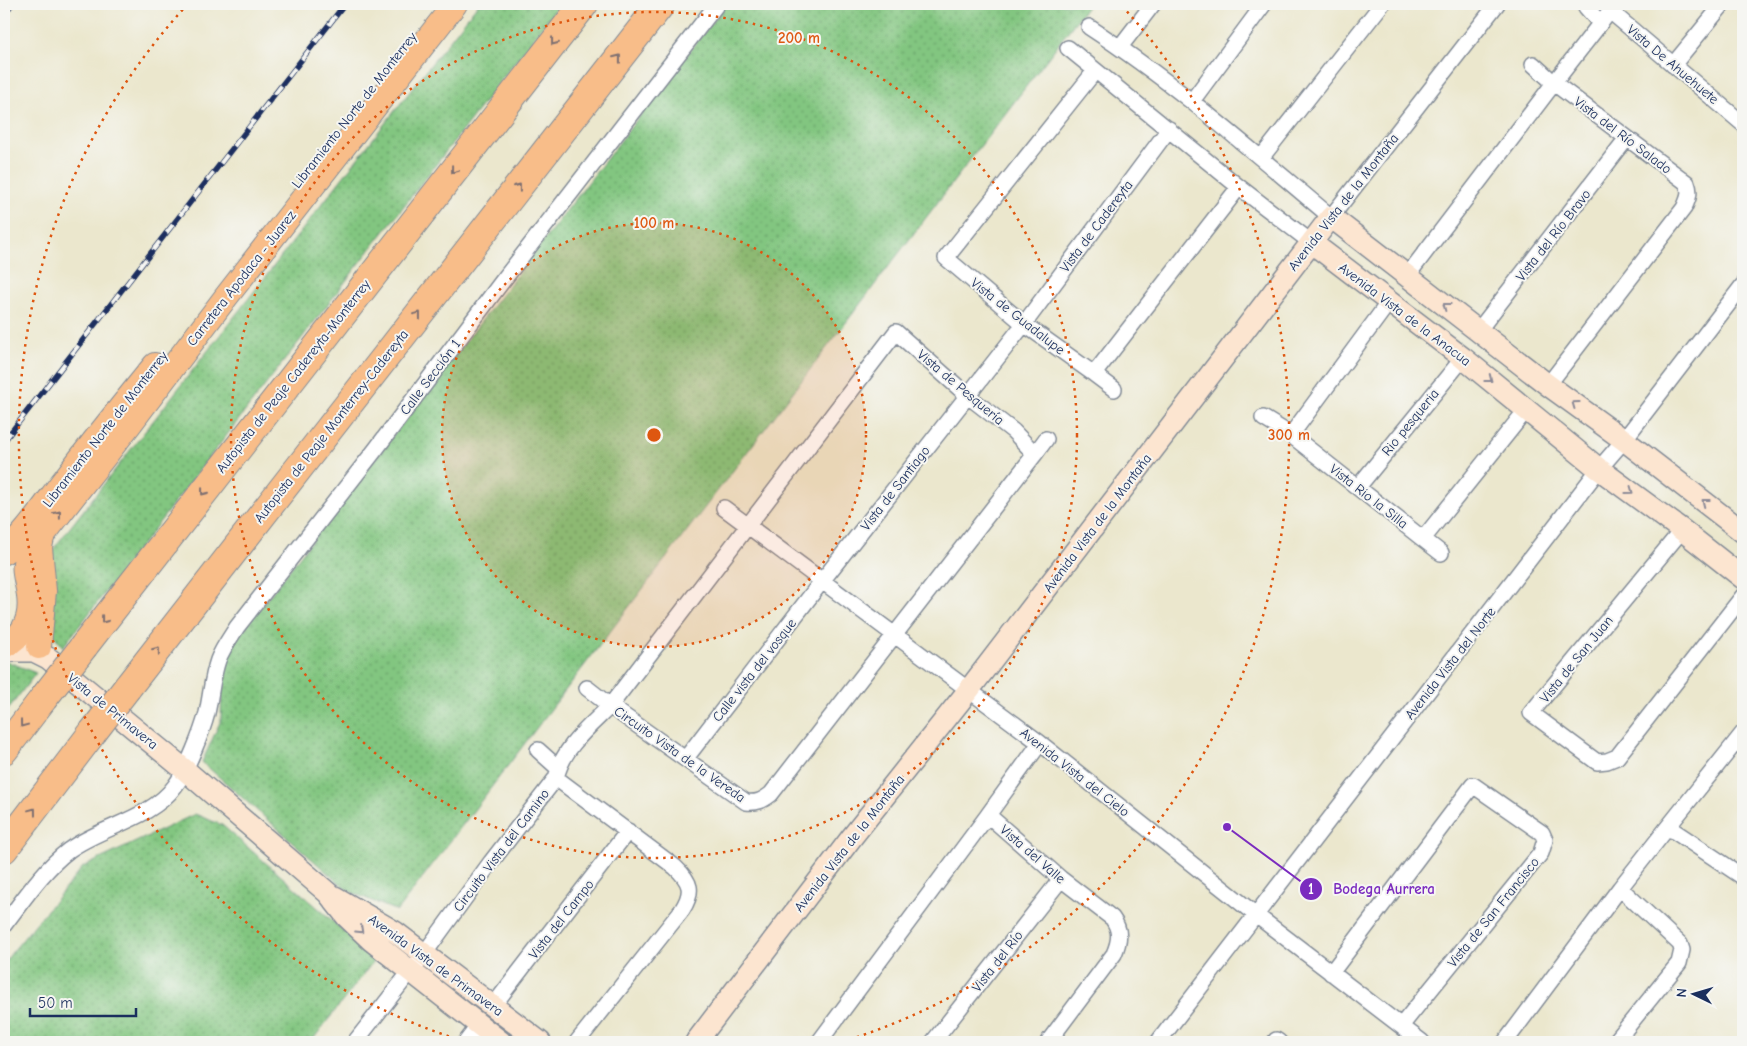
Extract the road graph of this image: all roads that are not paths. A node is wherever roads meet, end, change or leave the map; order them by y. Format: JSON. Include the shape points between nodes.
{"nodes":[{"id":1,"x":436,"y":4,"type":"edge"},
{"id":2,"x":454,"y":4,"type":"edge"},
{"id":3,"x":584,"y":4,"type":"edge"},
{"id":4,"x":661,"y":4,"type":"edge"},
{"id":5,"x":717,"y":4,"type":"edge"},
{"id":6,"x":1153,"y":4,"type":"edge"},
{"id":7,"x":1264,"y":4,"type":"edge"},
{"id":8,"x":1382,"y":4,"type":"edge"},
{"id":9,"x":1497,"y":4,"type":"edge"},
{"id":10,"x":1723,"y":4,"type":"edge"},
{"id":11,"x":1586,"y":7,"type":"dead end"},
{"id":12,"x":1613,"y":7,"type":"edge"},
{"id":13,"x":1600,"y":23,"type":"junction"},
{"id":14,"x":1089,"y":27,"type":"dead end"},
{"id":15,"x":1120,"y":47,"type":"junction"},
{"id":16,"x":1068,"y":48,"type":"dead end"},
{"id":17,"x":1533,"y":64,"type":"dead end"},
{"id":18,"x":1673,"y":64,"type":"junction"},
{"id":19,"x":1095,"y":71,"type":"junction"},
{"id":20,"x":1554,"y":83,"type":"junction"},
{"id":21,"x":1192,"y":101,"type":"junction"},
{"id":22,"x":1743,"y":124,"type":"edge"},
{"id":23,"x":1169,"y":129,"type":"junction"},
{"id":24,"x":1627,"y":138,"type":"junction"},
{"id":25,"x":1261,"y":158,"type":"junction"},
{"id":26,"x":1238,"y":187,"type":"junction"},
{"id":27,"x":1330,"y":217,"type":"junction"},
{"id":28,"x":1312,"y":243,"type":"junction"},
{"id":29,"x":1407,"y":276,"type":"junction"},
{"id":30,"x":1743,"y":285,"type":"edge"},
{"id":31,"x":1389,"y":302,"type":"junction"},
{"id":32,"x":1024,"y":324,"type":"junction"},
{"id":33,"x":1478,"y":331,"type":"junction"},
{"id":34,"x":1463,"y":358,"type":"junction"},
{"id":35,"x":1094,"y":374,"type":"junction"},
{"id":36,"x":1548,"y":385,"type":"junction"},
{"id":37,"x":1114,"y":390,"type":"dead end"},
{"id":38,"x":968,"y":396,"type":"junction"},
{"id":39,"x":1527,"y":409,"type":"junction"},
{"id":40,"x":1263,"y":418,"type":"dead end"},
{"id":41,"x":1291,"y":434,"type":"junction"},
{"id":42,"x":1046,"y":439,"type":"dead end"},
{"id":43,"x":1624,"y":440,"type":"junction"},
{"id":44,"x":1035,"y":454,"type":"junction"},
{"id":45,"x":1599,"y":469,"type":"junction"},
{"id":46,"x":1358,"y":487,"type":"junction"},
{"id":47,"x":724,"y":508,"type":"dead end"},
{"id":48,"x":748,"y":526,"type":"junction"},
{"id":49,"x":37,"y":528,"type":"junction"},
{"id":50,"x":1682,"y":530,"type":"junction"},
{"id":51,"x":1743,"y":532,"type":"edge"},
{"id":52,"x":1424,"y":539,"type":"junction"},
{"id":53,"x":4,"y":541,"type":"edge"},
{"id":54,"x":4,"y":552,"type":"edge"},
{"id":55,"x":1441,"y":553,"type":"dead end"},
{"id":56,"x":4,"y":566,"type":"edge"},
{"id":57,"x":1743,"y":578,"type":"edge"},
{"id":58,"x":822,"y":581,"type":"junction"},
{"id":59,"x":1743,"y":596,"type":"edge"},
{"id":60,"x":30,"y":599,"type":"junction"},
{"id":61,"x":894,"y":634,"type":"junction"},
{"id":62,"x":4,"y":646,"type":"edge"},
{"id":63,"x":4,"y":651,"type":"edge"},
{"id":64,"x":39,"y":651,"type":"junction"},
{"id":65,"x":4,"y":662,"type":"edge"},
{"id":66,"x":588,"y":688,"type":"dead end"},
{"id":67,"x":968,"y":691,"type":"junction"},
{"id":68,"x":610,"y":706,"type":"junction"},
{"id":69,"x":1743,"y":733,"type":"edge"},
{"id":70,"x":1040,"y":743,"type":"junction"},
{"id":71,"x":4,"y":750,"type":"edge"},
{"id":72,"x":538,"y":750,"type":"dead end"},
{"id":73,"x":686,"y":758,"type":"junction"},
{"id":74,"x":185,"y":770,"type":"junction"},
{"id":75,"x":557,"y":773,"type":"junction"},
{"id":76,"x":988,"y":816,"type":"junction"},
{"id":77,"x":1668,"y":827,"type":"junction"},
{"id":78,"x":628,"y":831,"type":"junction"},
{"id":79,"x":4,"y":849,"type":"edge"},
{"id":80,"x":1743,"y":877,"type":"edge"},
{"id":81,"x":1061,"y":879,"type":"junction"},
{"id":82,"x":1620,"y":888,"type":"junction"},
{"id":83,"x":328,"y":893,"type":"junction"},
{"id":84,"x":1256,"y":916,"type":"junction"},
{"id":85,"x":4,"y":925,"type":"edge"},
{"id":86,"x":424,"y":954,"type":"junction"},
{"id":87,"x":410,"y":972,"type":"junction"},
{"id":88,"x":1331,"y":973,"type":"junction"},
{"id":89,"x":494,"y":1006,"type":"junction"},
{"id":90,"x":479,"y":1025,"type":"junction"},
{"id":91,"x":1401,"y":1026,"type":"junction"},
{"id":92,"x":355,"y":1042,"type":"edge"},
{"id":93,"x":466,"y":1042,"type":"edge"},
{"id":94,"x":501,"y":1042,"type":"edge"},
{"id":95,"x":540,"y":1042,"type":"edge"},
{"id":96,"x":577,"y":1042,"type":"edge"},
{"id":97,"x":696,"y":1042,"type":"edge"},
{"id":98,"x":819,"y":1042,"type":"edge"},
{"id":99,"x":933,"y":1042,"type":"edge"},
{"id":100,"x":1048,"y":1042,"type":"edge"},
{"id":101,"x":1158,"y":1042,"type":"edge"},
{"id":102,"x":1275,"y":1042,"type":"edge"},
{"id":103,"x":1279,"y":1042,"type":"edge"},
{"id":104,"x":1422,"y":1042,"type":"edge"},
{"id":105,"x":1505,"y":1042,"type":"edge"},
{"id":106,"x":1616,"y":1042,"type":"edge"}],
"edges":[{"from":1,"to":49,"type":"main road","name":"Libramiento Norte de Monterrey","via":[[192,319],[102,429]]},
{"from":49,"to":2,"type":"main road","name":"Carretera Apodaca - Juarez","one_way":true,"via":[[129,425]]},
{"from":3,"to":71,"type":"highway","name":"Autopista de Peaje Cadereyta-Monterrey","one_way":true,"bridge":true},
{"from":79,"to":4,"type":"highway","name":"Autopista de Peaje Monterrey-Cadereyta","one_way":true,"bridge":true},
{"from":5,"to":74,"type":"street","name":"Calle Sección 1","via":[[237,627],[218,659],[207,714]]},
{"from":6,"to":15,"type":"street"},
{"from":7,"to":21,"type":"street"},
{"from":8,"to":25,"type":"street"},
{"from":9,"to":27,"type":"street","name":"Avenida Vista de la Montaña"},
{"from":10,"to":18,"type":"street"},
{"from":11,"to":13,"type":"street"},
{"from":12,"to":13,"type":"street"},
{"from":12,"to":18,"type":"street","name":"Vista De Ahuehuete"},
{"from":13,"to":20,"type":"street"},
{"from":14,"to":15,"type":"street"},
{"from":15,"to":21,"type":"street"},
{"from":16,"to":19,"type":"street","name":"Avenida Vista de la Anacua"},
{"from":17,"to":20,"type":"street","name":"Vista del Río Salado"},
{"from":18,"to":22,"type":"street","name":"Vista De Ahuehuete"},
{"from":19,"to":23,"type":"street","name":"Avenida Vista de la Anacua"},
{"from":19,"to":32,"type":"street","name":"Vista de Guadalupe","via":[[946,258]]},
{"from":20,"to":24,"type":"street","name":"Vista del Río Salado"},
{"from":20,"to":29,"type":"street"},
{"from":21,"to":25,"type":"street"},
{"from":23,"to":26,"type":"street","name":"Avenida Vista de la Anacua"},
{"from":23,"to":32,"type":"street","name":"Vista de Cadereyta"},
{"from":24,"to":33,"type":"street","name":"Vista del Río Bravo"},
{"from":24,"to":36,"type":"street","name":"Vista del Río Salado","via":[[1687,183],[1689,198]]},
{"from":25,"to":27,"type":"street"},
{"from":26,"to":28,"type":"street","name":"Avenida Vista de la Anacua"},
{"from":26,"to":35,"type":"street"},
{"from":27,"to":28,"type":"street","name":"Avenida Vista de la Montaña"},
{"from":27,"to":29,"type":"street"},
{"from":28,"to":31,"type":"street","name":"Avenida Vista de la Anacua"},
{"from":28,"to":67,"type":"street","name":"Avenida Vista de la Montaña"},
{"from":33,"to":29,"type":"street","one_way":true},
{"from":30,"to":43,"type":"street","name":"Avenida Vista del Norte"},
{"from":31,"to":34,"type":"street","name":"Avenida Vista de la Anacua"},
{"from":31,"to":41,"type":"street"},
{"from":32,"to":35,"type":"street","name":"Vista de Guadalupe"},
{"from":32,"to":38,"type":"street","name":"Vista de Cadereyta"},
{"from":33,"to":36,"type":"street"},
{"from":34,"to":39,"type":"street","name":"Avenida Vista de la Anacua","one_way":true},
{"from":34,"to":46,"type":"street","name":"Rio pesqueria"},
{"from":35,"to":37,"type":"street","name":"Vista de Guadalupe"},
{"from":43,"to":36,"type":"street","one_way":true},
{"from":38,"to":44,"type":"street","name":"Vista de Pesquería","via":[[1013,430]]},
{"from":38,"to":48,"type":"street","name":"Vista de Pesquería","via":[[896,332]]},
{"from":38,"to":58,"type":"street","name":"Vista de Santiago"},
{"from":39,"to":45,"type":"street","name":"Avenida Vista de la Anacua"},
{"from":39,"to":52,"type":"street"},
{"from":40,"to":41,"type":"street","name":"Vista Rio la Silla"},
{"from":41,"to":46,"type":"street","name":"Vista Rio la Silla"},
{"from":42,"to":44,"type":"street"},
{"from":43,"to":45,"type":"street","name":"Avenida Vista del Norte"},
{"from":51,"to":43,"type":"street","one_way":true},
{"from":44,"to":61,"type":"street"},
{"from":45,"to":50,"type":"street","name":"Avenida Vista de la Anacua","one_way":true},
{"from":45,"to":84,"type":"street","name":"Avenida Vista del Norte"},
{"from":46,"to":52,"type":"street","name":"Vista Rio la Silla"},
{"from":47,"to":48,"type":"street","name":"Avenida Vista del Cielo"},
{"from":48,"to":58,"type":"street","name":"Avenida Vista del Cielo"},
{"from":48,"to":68,"type":"street","name":"Circuito Vista de la Vereda"},
{"from":49,"to":53,"type":"main road"},
{"from":49,"to":54,"type":"main road"},
{"from":49,"to":60,"type":"main road","name":"Carretera Apodaca - Juarez","via":[[24,561]]},
{"from":49,"to":64,"type":"main road","via":[[44,591]]},
{"from":50,"to":57,"type":"street","name":"Avenida Vista de la Anacua"},
{"from":50,"to":59,"type":"street","name":"Vista de San Juan","via":[[1531,712],[1597,762],[1616,757]]},
{"from":52,"to":55,"type":"street","name":"Vista Rio la Silla"},
{"from":56,"to":60,"type":"main road","via":[[22,580]]},
{"from":58,"to":61,"type":"street","name":"Avenida Vista del Cielo"},
{"from":58,"to":73,"type":"street","name":"Calle vista del vosque"},
{"from":60,"to":62,"type":"main road","via":[[30,612],[24,629]]},
{"from":60,"to":64,"type":"street"},
{"from":61,"to":67,"type":"street","name":"Avenida Vista del Cielo"},
{"from":61,"to":73,"type":"street","name":"Circuito Vista de la Vereda","via":[[763,801],[746,802],[736,797]]},
{"from":63,"to":64,"type":"street"},
{"from":64,"to":65,"type":"main road"},
{"from":64,"to":74,"type":"street","name":"Vista de Primavera"},
{"from":66,"to":68,"type":"street"},
{"from":67,"to":70,"type":"street","name":"Avenida Vista del Cielo"},
{"from":67,"to":97,"type":"street","name":"Avenida Vista de la Montaña"},
{"from":68,"to":73,"type":"street","name":"Circuito Vista de la Vereda"},
{"from":68,"to":75,"type":"street","via":[[576,740],[561,760]]},
{"from":69,"to":77,"type":"street"},
{"from":70,"to":76,"type":"street"},
{"from":70,"to":84,"type":"street","name":"Avenida Vista del Cielo"},
{"from":72,"to":75,"type":"street"},
{"from":74,"to":83,"type":"street","name":"Avenida Vista de Primavera"},
{"from":74,"to":85,"type":"street","name":"Calle Sección 1","via":[[176,785],[157,804],[69,850],[41,877]]},
{"from":75,"to":78,"type":"street","name":"Circuito Vista del Camino"},
{"from":75,"to":86,"type":"street","name":"Circuito Vista del Camino"},
{"from":76,"to":81,"type":"street","name":"Vista del Valle"},
{"from":76,"to":98,"type":"street","name":"Vista del Valle"},
{"from":77,"to":80,"type":"street"},
{"from":77,"to":82,"type":"street"},
{"from":78,"to":89,"type":"street","name":"Vista del Campo"},
{"from":78,"to":96,"type":"street","name":"Circuito Vista del Camino","via":[[676,867],[687,880],[690,894],[682,910]]},
{"from":81,"to":99,"type":"street","name":"Vista del Río"},
{"from":81,"to":100,"type":"street","name":"Vista del Valle","via":[[1112,918],[1120,935],[1114,954]]},
{"from":82,"to":105,"type":"street"},
{"from":82,"to":106,"type":"street","via":[[1680,944],[1682,950],[1680,963]]},
{"from":83,"to":86,"type":"street","name":"Avenida Vista de Primavera","via":[[372,917]]},
{"from":83,"to":87,"type":"street","name":"Avenida Vista de Primavera","one_way":true,"via":[[357,928]]},
{"from":84,"to":88,"type":"street","name":"Avenida Vista del Cielo"},
{"from":84,"to":101,"type":"street","name":"Avenida Vista del Norte"},
{"from":86,"to":87,"type":"street","name":"Circuito Vista del Camino"},
{"from":86,"to":89,"type":"street","name":"Avenida Vista de Primavera"},
{"from":87,"to":90,"type":"street","name":"Avenida Vista de Primavera"},
{"from":87,"to":92,"type":"street","name":"Circuito Vista del Camino"},
{"from":88,"to":91,"type":"street","name":"Avenida Vista del Cielo"},
{"from":88,"to":91,"type":"street","name":"Vista de San Francisco","via":[[1472,785],[1542,833],[1546,840],[1540,853]]},
{"from":89,"to":95,"type":"street","name":"Avenida Vista de Primavera"},
{"from":90,"to":93,"type":"street"},
{"from":90,"to":94,"type":"street","name":"Avenida Vista de Primavera"},
{"from":91,"to":104,"type":"street","name":"Avenida Vista del Cielo"},
{"from":102,"to":103,"type":"street"}]}
